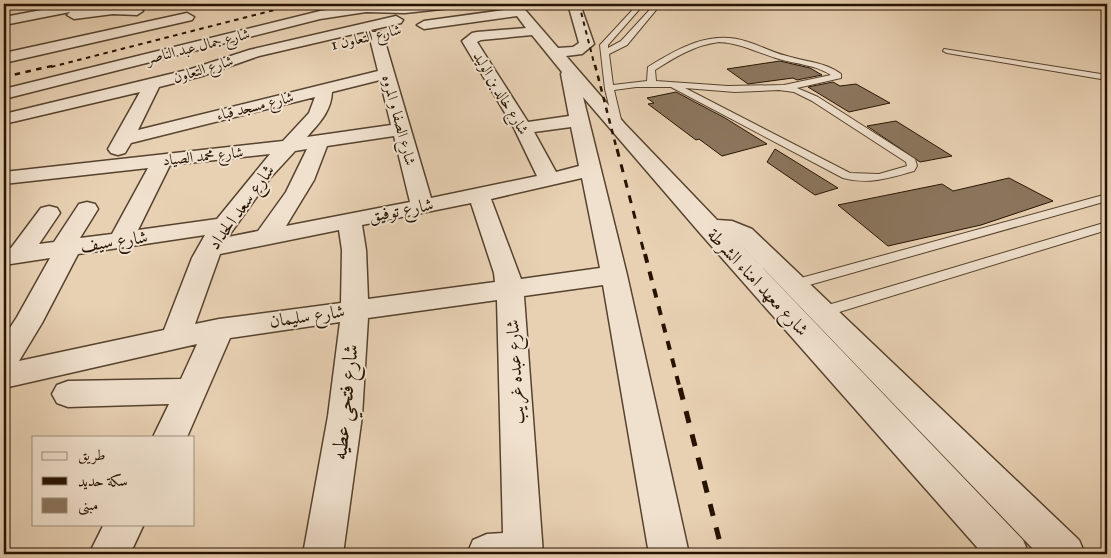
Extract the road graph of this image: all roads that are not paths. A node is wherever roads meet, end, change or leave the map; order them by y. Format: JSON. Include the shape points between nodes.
{"nodes":[{"id":1,"x":92,"y":4,"type":"edge"},
{"id":2,"x":444,"y":4,"type":"edge"},
{"id":3,"x":574,"y":4,"type":"edge"},
{"id":4,"x":641,"y":4,"type":"edge"},
{"id":5,"x":658,"y":4,"type":"edge"},
{"id":6,"x":372,"y":6,"type":"edge"},
{"id":7,"x":153,"y":7,"type":"dead end"},
{"id":8,"x":184,"y":9,"type":"edge"},
{"id":9,"x":135,"y":11,"type":"junction"},
{"id":10,"x":70,"y":12,"type":"edge"},
{"id":11,"x":523,"y":15,"type":"edge"},
{"id":12,"x":401,"y":18,"type":"junction"},
{"id":13,"x":4,"y":21,"type":"edge"},
{"id":14,"x":153,"y":25,"type":"junction"},
{"id":15,"x":66,"y":27,"type":"dead end"},
{"id":16,"x":376,"y":35,"type":"junction"},
{"id":17,"x":102,"y":36,"type":"junction"},
{"id":18,"x":215,"y":42,"type":"junction"},
{"id":19,"x":947,"y":51,"type":"dead end"},
{"id":20,"x":604,"y":54,"type":"junction"},
{"id":21,"x":4,"y":58,"type":"edge"},
{"id":22,"x":234,"y":59,"type":"junction"},
{"id":23,"x":561,"y":62,"type":"junction"},
{"id":24,"x":213,"y":68,"type":"junction"},
{"id":25,"x":386,"y":74,"type":"junction"},
{"id":26,"x":1107,"y":78,"type":"edge"},
{"id":27,"x":152,"y":84,"type":"junction"},
{"id":28,"x":652,"y":85,"type":"junction"},
{"id":29,"x":674,"y":86,"type":"junction"},
{"id":30,"x":786,"y":88,"type":"junction"},
{"id":31,"x":324,"y":89,"type":"junction"},
{"id":32,"x":609,"y":89,"type":"junction"},
{"id":33,"x":4,"y":94,"type":"edge"},
{"id":34,"x":4,"y":119,"type":"edge"},
{"id":35,"x":580,"y":120,"type":"junction"},
{"id":36,"x":523,"y":128,"type":"junction"},
{"id":37,"x":618,"y":128,"type":"junction"},
{"id":38,"x":401,"y":129,"type":"junction"},
{"id":39,"x":123,"y":139,"type":"junction"},
{"id":40,"x":319,"y":142,"type":"junction"},
{"id":41,"x":288,"y":146,"type":"junction"},
{"id":42,"x":163,"y":160,"type":"junction"},
{"id":43,"x":109,"y":166,"type":"junction"},
{"id":44,"x":591,"y":170,"type":"junction"},
{"id":45,"x":4,"y":178,"type":"edge"},
{"id":46,"x":548,"y":179,"type":"junction"},
{"id":47,"x":479,"y":195,"type":"junction"},
{"id":48,"x":1107,"y":197,"type":"edge"},
{"id":49,"x":422,"y":206,"type":"junction"},
{"id":50,"x":87,"y":209,"type":"dead end"},
{"id":51,"x":49,"y":213,"type":"dead end"},
{"id":52,"x":350,"y":220,"type":"junction"},
{"id":53,"x":224,"y":225,"type":"junction"},
{"id":54,"x":1107,"y":226,"type":"edge"},
{"id":55,"x":708,"y":227,"type":"junction"},
{"id":56,"x":266,"y":236,"type":"junction"},
{"id":57,"x":121,"y":240,"type":"junction"},
{"id":58,"x":65,"y":248,"type":"junction"},
{"id":59,"x":210,"y":248,"type":"junction"},
{"id":60,"x":11,"y":256,"type":"edge"},
{"id":61,"x":614,"y":275,"type":"junction"},
{"id":62,"x":795,"y":284,"type":"junction"},
{"id":63,"x":509,"y":288,"type":"junction"},
{"id":64,"x":355,"y":310,"type":"junction"},
{"id":65,"x":823,"y":312,"type":"junction"},
{"id":66,"x":219,"y":329,"type":"junction"},
{"id":67,"x":176,"y":338,"type":"junction"},
{"id":68,"x":4,"y":360,"type":"edge"},
{"id":69,"x":4,"y":376,"type":"edge"},
{"id":70,"x":192,"y":391,"type":"junction"},
{"id":71,"x":68,"y":394,"type":"dead end"},
{"id":72,"x":170,"y":436,"type":"edge"},
{"id":73,"x":124,"y":526,"type":"edge"},
{"id":74,"x":511,"y":553,"type":"edge"},
{"id":75,"x":109,"y":554,"type":"edge"},
{"id":76,"x":323,"y":554,"type":"edge"},
{"id":77,"x":669,"y":554,"type":"edge"},
{"id":78,"x":1009,"y":554,"type":"edge"},
{"id":79,"x":1066,"y":554,"type":"edge"}],
"edges":[{"from":1,"to":10,"type":"street"},
{"from":2,"to":12,"type":"street"},
{"from":3,"to":23,"type":"street","via":[[587,44]]},
{"from":4,"to":20,"type":"lane","via":[[606,41]]},
{"from":5,"to":20,"type":"lane","via":[[624,43]]},
{"from":6,"to":12,"type":"street","name":"شارع جمال عبد الناصر"},
{"from":6,"to":18,"type":"street","name":"شارع جمال عبد الناصر","via":[[305,18]]},
{"from":7,"to":9,"type":"street"},
{"from":8,"to":14,"type":"street"},
{"from":9,"to":10,"type":"street"},
{"from":9,"to":14,"type":"street"},
{"from":10,"to":13,"type":"street"},
{"from":10,"to":15,"type":"street"},
{"from":10,"to":17,"type":"street"},
{"from":11,"to":12,"type":"street","name":"شارع التعاون 1"},
{"from":11,"to":23,"type":"street","name":"شارع معهد امناء الشرطة"},
{"from":11,"to":36,"type":"street","name":"شارع خالد بن الوليد","via":[[469,41]]},
{"from":12,"to":16,"type":"street","name":"شارع التعاون 1"},
{"from":12,"to":22,"type":"street","name":"شارع التعاون"},
{"from":14,"to":17,"type":"street"},
{"from":16,"to":24,"type":"street","name":"شارع التعاون 1","via":[[257,63]]},
{"from":16,"to":25,"type":"street","name":"شارع الصفا و المروه"},
{"from":17,"to":21,"type":"street"},
{"from":18,"to":22,"type":"street"},
{"from":18,"to":33,"type":"street","name":"شارع جمال عبد الناصر"},
{"from":19,"to":26,"type":"lane"},
{"from":20,"to":32,"type":"lane"},
{"from":22,"to":24,"type":"street","name":"شارع التعاون"},
{"from":23,"to":35,"type":"street"},
{"from":23,"to":37,"type":"street","name":"شارع معهد امناء الشرطة"},
{"from":24,"to":27,"type":"street","name":"شارع التعاون"},
{"from":25,"to":31,"type":"street","name":"شارع مسجد قباء"},
{"from":25,"to":38,"type":"street","name":"شارع الصفا و المروه"},
{"from":27,"to":34,"type":"street","name":"شارع التعاون"},
{"from":27,"to":39,"type":"street"},
{"from":28,"to":29,"type":"lane"},
{"from":28,"to":30,"type":"lane","via":[[651,69],[692,44],[719,40],[742,42],[782,58],[815,65],[838,76]]},
{"from":28,"to":32,"type":"lane"},
{"from":29,"to":30,"type":"lane"},
{"from":29,"to":30,"type":"lane","via":[[847,176],[868,179],[910,170],[911,162],[902,156],[815,99]]},
{"from":31,"to":39,"type":"street","name":"شارع مسجد قباء"},
{"from":31,"to":41,"type":"street","name":"شارع سعد الحداد","via":[[317,115]]},
{"from":32,"to":37,"type":"lane"},
{"from":35,"to":36,"type":"street"},
{"from":35,"to":44,"type":"street"},
{"from":36,"to":46,"type":"street","name":"شارع خالد بن الوليد"},
{"from":37,"to":55,"type":"street","name":"شارع معهد امناء الشرطة"},
{"from":38,"to":40,"type":"street","name":"شارع محمد الصياد"},
{"from":38,"to":49,"type":"street","name":"شارع الصفا و المروه"},
{"from":39,"to":43,"type":"street"},
{"from":40,"to":41,"type":"street","name":"شارع محمد الصياد"},
{"from":40,"to":56,"type":"street","via":[[302,184]]},
{"from":41,"to":42,"type":"street","name":"شارع محمد الصياد"},
{"from":41,"to":53,"type":"street","name":"شارع سعد الحداد"},
{"from":42,"to":43,"type":"street","name":"شارع محمد الصياد"},
{"from":42,"to":57,"type":"street"},
{"from":43,"to":45,"type":"street","name":"شارع محمد الصياد"},
{"from":44,"to":46,"type":"street","name":"شارع توفيق"},
{"from":44,"to":61,"type":"street"},
{"from":46,"to":47,"type":"street","name":"شارع توفيق"},
{"from":47,"to":49,"type":"street","name":"شارع توفيق"},
{"from":47,"to":63,"type":"street","name":"شارع عبده غريب","via":[[502,257]]},
{"from":48,"to":62,"type":"lane"},
{"from":49,"to":52,"type":"street","name":"شارع توفيق"},
{"from":50,"to":58,"type":"street"},
{"from":51,"to":60,"type":"street"},
{"from":52,"to":56,"type":"street","name":"شارع توفيق"},
{"from":52,"to":64,"type":"street","name":"شارع فتحي عطيه"},
{"from":53,"to":57,"type":"street","name":"شارع سيف"},
{"from":53,"to":59,"type":"street","name":"شارع سعد الحداد"},
{"from":54,"to":65,"type":"lane"},
{"from":55,"to":62,"type":"street","via":[[738,229]]},
{"from":55,"to":78,"type":"street","name":"شارع معهد امناء الشرطة"},
{"from":56,"to":59,"type":"street","name":"شارع توفيق"},
{"from":57,"to":58,"type":"street","name":"شارع سيف"},
{"from":58,"to":60,"type":"street","name":"شارع سيف"},
{"from":58,"to":68,"type":"street","via":[[28,323]]},
{"from":59,"to":67,"type":"street","name":"شارع سعد الحداد"},
{"from":61,"to":63,"type":"street","name":"شارع سليمان"},
{"from":61,"to":77,"type":"street"},
{"from":62,"to":65,"type":"street"},
{"from":63,"to":64,"type":"street","name":"شارع سليمان"},
{"from":63,"to":74,"type":"street","name":"شارع عبده غريب","via":[[514,334]]},
{"from":64,"to":66,"type":"street","name":"شارع سليمان"},
{"from":64,"to":76,"type":"street","name":"شارع فتحي عطيه","via":[[345,416]]},
{"from":65,"to":79,"type":"street"},
{"from":66,"to":67,"type":"street","name":"شارع سليمان"},
{"from":66,"to":70,"type":"street"},
{"from":67,"to":69,"type":"street","name":"شارع سليمان"},
{"from":70,"to":71,"type":"street"},
{"from":70,"to":72,"type":"street"},
{"from":73,"to":75,"type":"street"}]}
